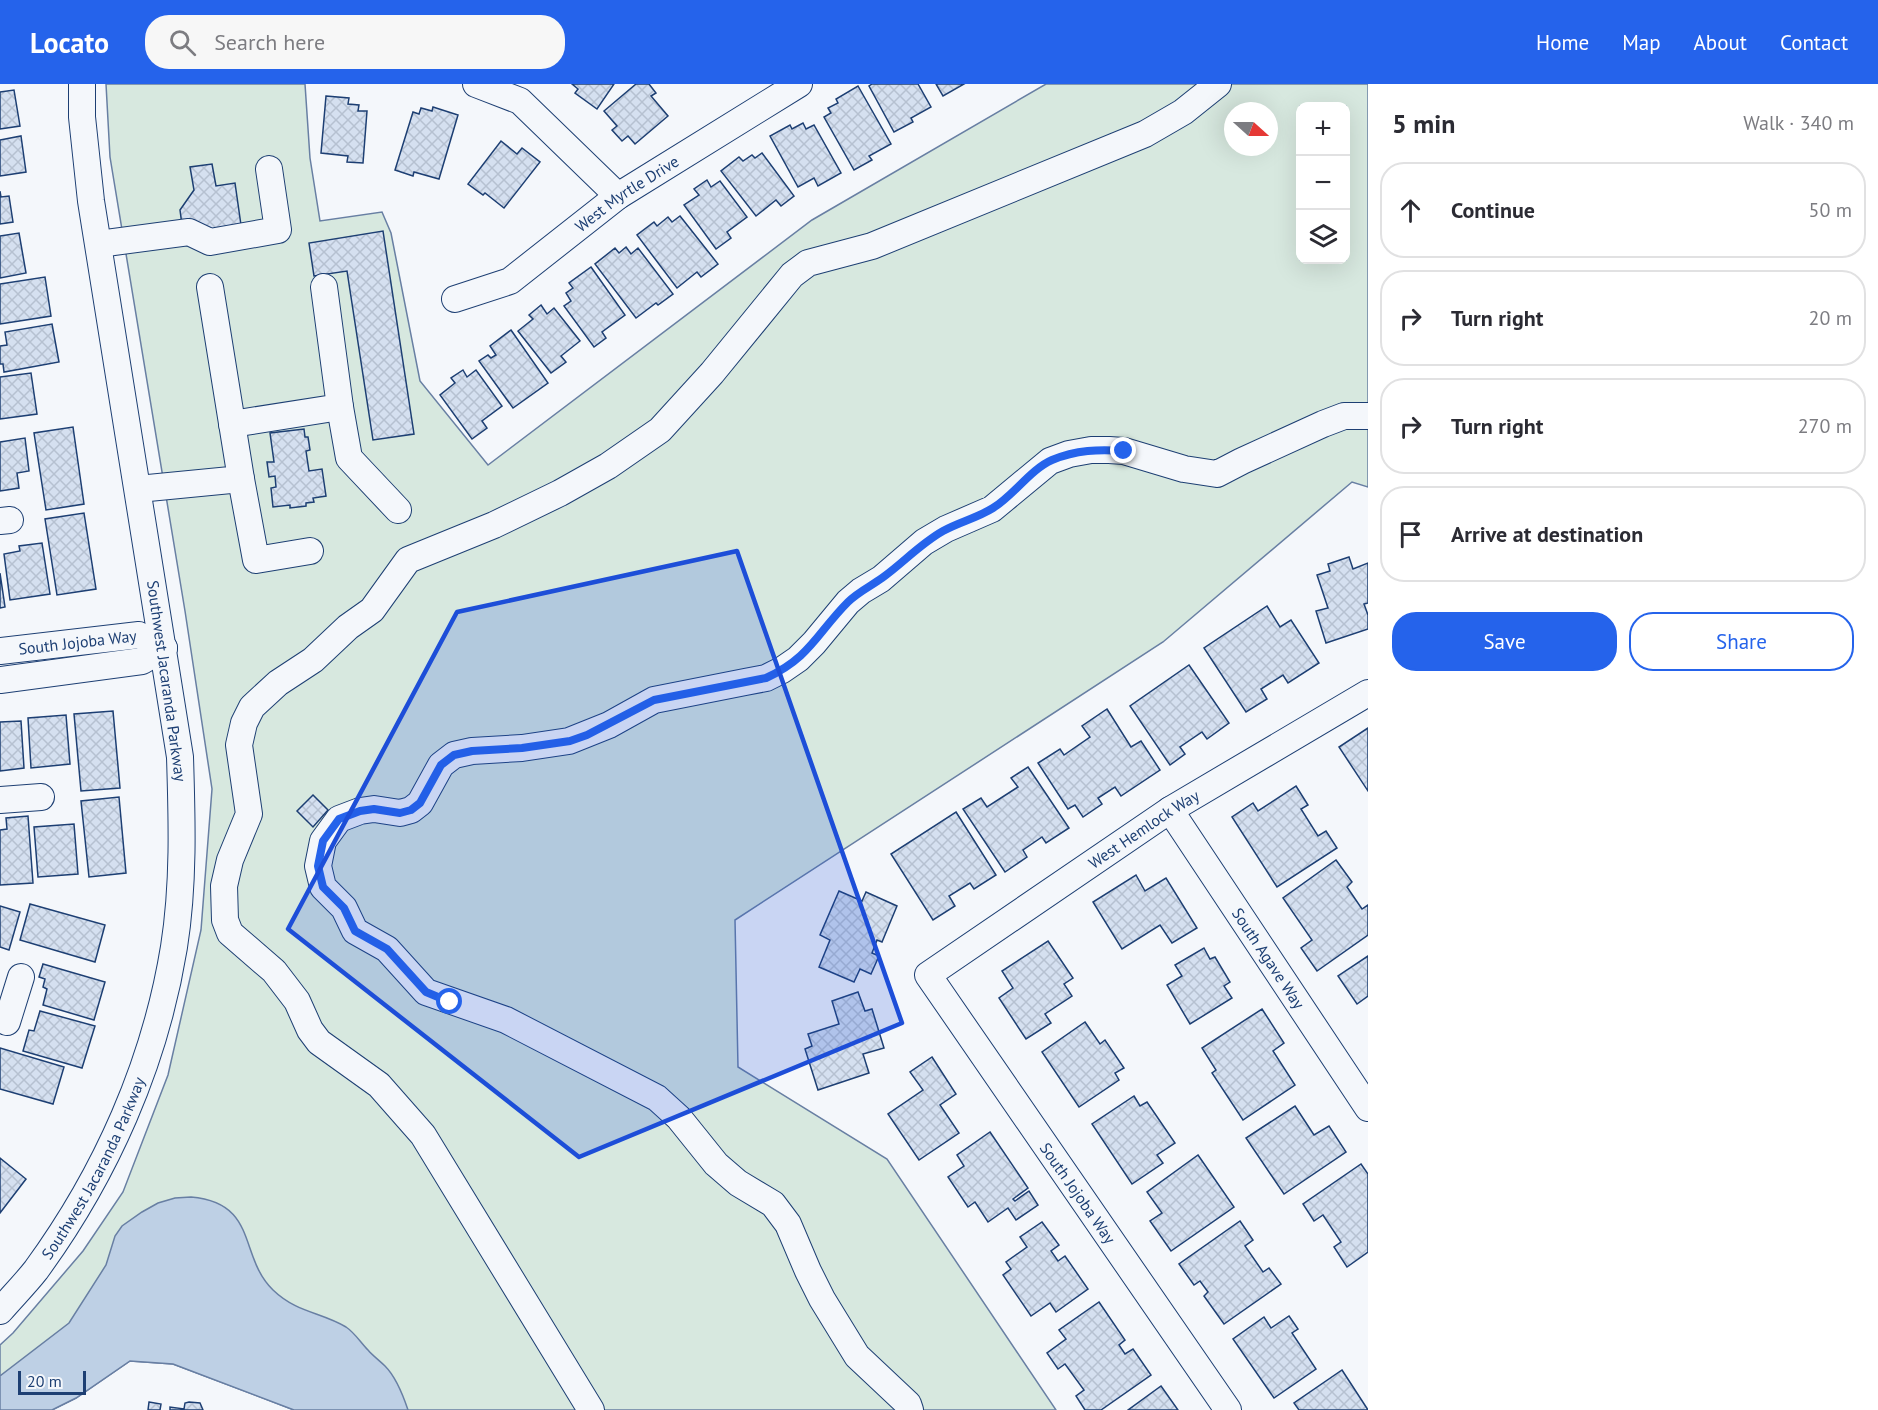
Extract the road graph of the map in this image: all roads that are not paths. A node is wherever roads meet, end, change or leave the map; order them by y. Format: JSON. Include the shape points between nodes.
{"nodes":[{"id":1,"x":82,"y":84,"type":"edge"},
{"id":2,"x":476,"y":84,"type":"edge"},
{"id":3,"x":799,"y":84,"type":"edge"},
{"id":4,"x":1218,"y":84,"type":"edge"},
{"id":5,"x":269,"y":169,"type":"dead end"},
{"id":6,"x":618,"y":196,"type":"junction"},
{"id":7,"x":99,"y":244,"type":"junction"},
{"id":8,"x":210,"y":287,"type":"dead end"},
{"id":9,"x":324,"y":287,"type":"dead end"},
{"id":10,"x":455,"y":299,"type":"dead end"},
{"id":11,"x":340,"y":407,"type":"junction"},
{"id":12,"x":1368,"y":416,"type":"edge"},
{"id":13,"x":232,"y":423,"type":"junction"},
{"id":14,"x":241,"y":479,"type":"junction"},
{"id":15,"x":138,"y":489,"type":"junction"},
{"id":16,"x":398,"y":510,"type":"dead end"},
{"id":17,"x":310,"y":551,"type":"dead end"},
{"id":18,"x":48,"y":645,"type":"junction"},
{"id":19,"x":164,"y":648,"type":"junction"},
{"id":20,"x":0,"y":651,"type":"edge"},
{"id":21,"x":51,"y":673,"type":"junction"},
{"id":22,"x":0,"y":680,"type":"edge"},
{"id":23,"x":1368,"y":693,"type":"edge"},
{"id":24,"x":41,"y":796,"type":"dead end"},
{"id":25,"x":0,"y":800,"type":"edge"},
{"id":26,"x":1170,"y":810,"type":"junction"},
{"id":27,"x":928,"y":975,"type":"joint"},
{"id":28,"x":21,"y":977,"type":"dead end"},
{"id":29,"x":6,"y":1007,"type":"edge"},
{"id":30,"x":1368,"y":1108,"type":"edge"},
{"id":31,"x":0,"y":1311,"type":"edge"},
{"id":32,"x":591,"y":1410,"type":"edge"},
{"id":33,"x":910,"y":1410,"type":"edge"},
{"id":34,"x":1228,"y":1410,"type":"edge"}],
"edges":[{"from":1,"to":7,"type":"street","name":"Southwest Jacaranda Parkway","via":[[82,117]]},
{"from":2,"to":6,"type":"street","via":[[520,101]]},
{"from":3,"to":6,"type":"street","name":"West Myrtle Drive"},
{"from":4,"to":32,"type":"street","via":[[1183,112],[1144,134],[872,246],[808,263],[792,275],[660,430],[560,493],[408,560],[372,610],[313,660],[278,683],[252,707],[244,723],[239,745],[249,814],[224,886],[225,920],[230,933],[274,971],[297,1001],[319,1042],[379,1084],[423,1135]]},
{"from":5,"to":7,"type":"street","via":[[278,230],[210,242],[189,232]]},
{"from":6,"to":10,"type":"street","name":"West Myrtle Drive","via":[[510,281]]},
{"from":7,"to":15,"type":"street","name":"Southwest Jacaranda Parkway"},
{"from":8,"to":13,"type":"street"},
{"from":9,"to":11,"type":"street"},
{"from":11,"to":13,"type":"street"},
{"from":11,"to":16,"type":"street","via":[[349,458]]},
{"from":12,"to":33,"type":"street","via":[[1344,416],[1323,424],[1217,474],[1184,469],[1124,451],[1091,450],[1050,461],[992,509],[924,542],[861,591],[798,660],[782,670],[766,678],[654,700],[570,741],[454,755],[441,765],[420,803],[411,810],[360,811],[339,819],[323,841],[318,866],[323,887],[344,908],[355,931],[387,949],[426,992],[506,1020],[657,1098],[679,1118],[716,1164],[773,1204],[788,1224],[818,1290],[857,1356]]},
{"from":13,"to":14,"type":"street"},
{"from":14,"to":15,"type":"street"},
{"from":14,"to":17,"type":"street","via":[[256,560]]},
{"from":15,"to":19,"type":"street","name":"Southwest Jacaranda Parkway"},
{"from":18,"to":19,"type":"street","name":"South Jojoba Way","via":[[139,635]]},
{"from":18,"to":20,"type":"street","name":"South Jojoba Way"},
{"from":18,"to":21,"type":"street"},
{"from":19,"to":21,"type":"street","name":"South Jojoba Way","via":[[142,661]]},
{"from":19,"to":31,"type":"street","name":"Southwest Jacaranda Parkway","via":[[180,757],[183,842],[174,946],[164,993],[137,1088],[96,1176],[67,1226]]},
{"from":21,"to":22,"type":"street","name":"South Jojoba Way"},
{"from":23,"to":26,"type":"street","name":"West Hemlock Way"},
{"from":24,"to":25,"type":"street"},
{"from":26,"to":27,"type":"street","name":"West Hemlock Way"},
{"from":26,"to":30,"type":"street","name":"South Agave Way"},
{"from":27,"to":34,"type":"street","name":"South Jojoba Way"},
{"from":28,"to":29,"type":"street"}]}
